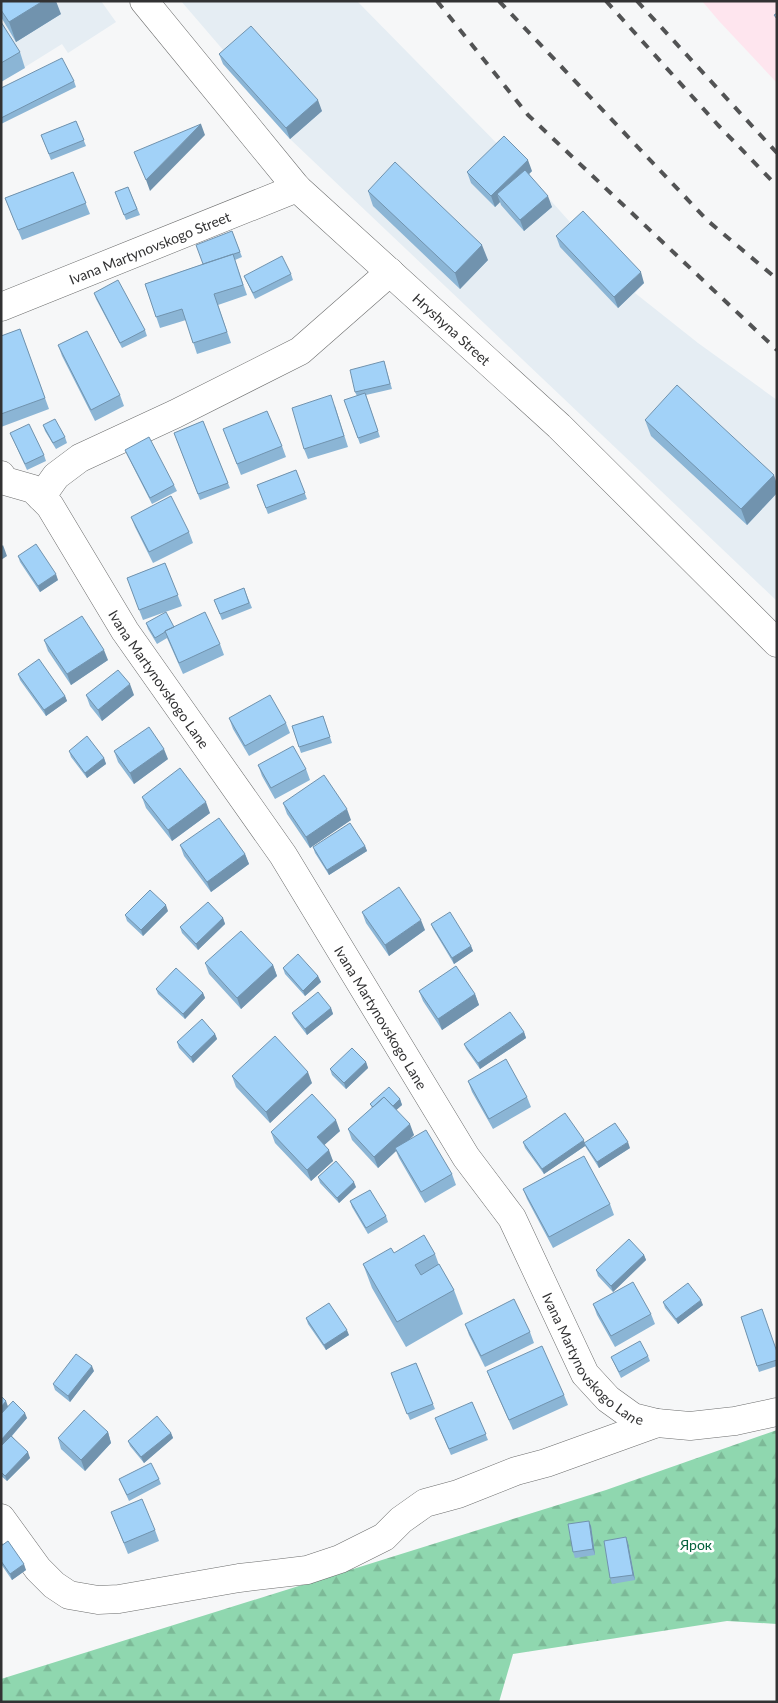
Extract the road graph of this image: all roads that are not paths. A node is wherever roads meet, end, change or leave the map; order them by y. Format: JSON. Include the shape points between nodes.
{"nodes":[{"id":1,"x":144,"y":1,"type":"edge"},
{"id":2,"x":297,"y":188,"type":"junction"},
{"id":3,"x":390,"y":272,"type":"junction"},
{"id":4,"x":1,"y":307,"type":"edge"},
{"id":5,"x":1,"y":475,"type":"edge"},
{"id":6,"x":41,"y":497,"type":"junction"},
{"id":7,"x":777,"y":643,"type":"edge"},
{"id":8,"x":777,"y":1412,"type":"edge"},
{"id":9,"x":657,"y":1423,"type":"junction"},
{"id":10,"x":1,"y":1518,"type":"edge"}],
"edges":[{"from":1,"to":2,"type":"street","name":"Hryshyna Street"},
{"from":2,"to":3,"type":"street","name":"Hryshyna Street"},
{"from":2,"to":4,"type":"street","name":"Ivana Martynovskogo Street"},
{"from":3,"to":6,"type":"street","via":[[300,351],[80,458],[56,476]]},
{"from":3,"to":7,"type":"street","name":"Hryshyna Street","via":[[559,426]]},
{"from":5,"to":6,"type":"street","name":"Ivana Martynovskogo Lane","via":[[5,481],[33,489]]},
{"from":6,"to":9,"type":"street","name":"Ivana Martynovskogo Lane","via":[[50,506],[125,631],[283,855],[466,1157],[512,1218],[585,1374],[608,1399],[633,1417]]},
{"from":8,"to":9,"type":"street","name":"Ivana Martynovskogo Lane","via":[[690,1426]]},
{"from":9,"to":10,"type":"street","via":[[458,1494],[425,1502],[384,1537],[340,1559],[307,1570],[119,1599],[98,1600],[69,1595],[54,1585]]}]}
